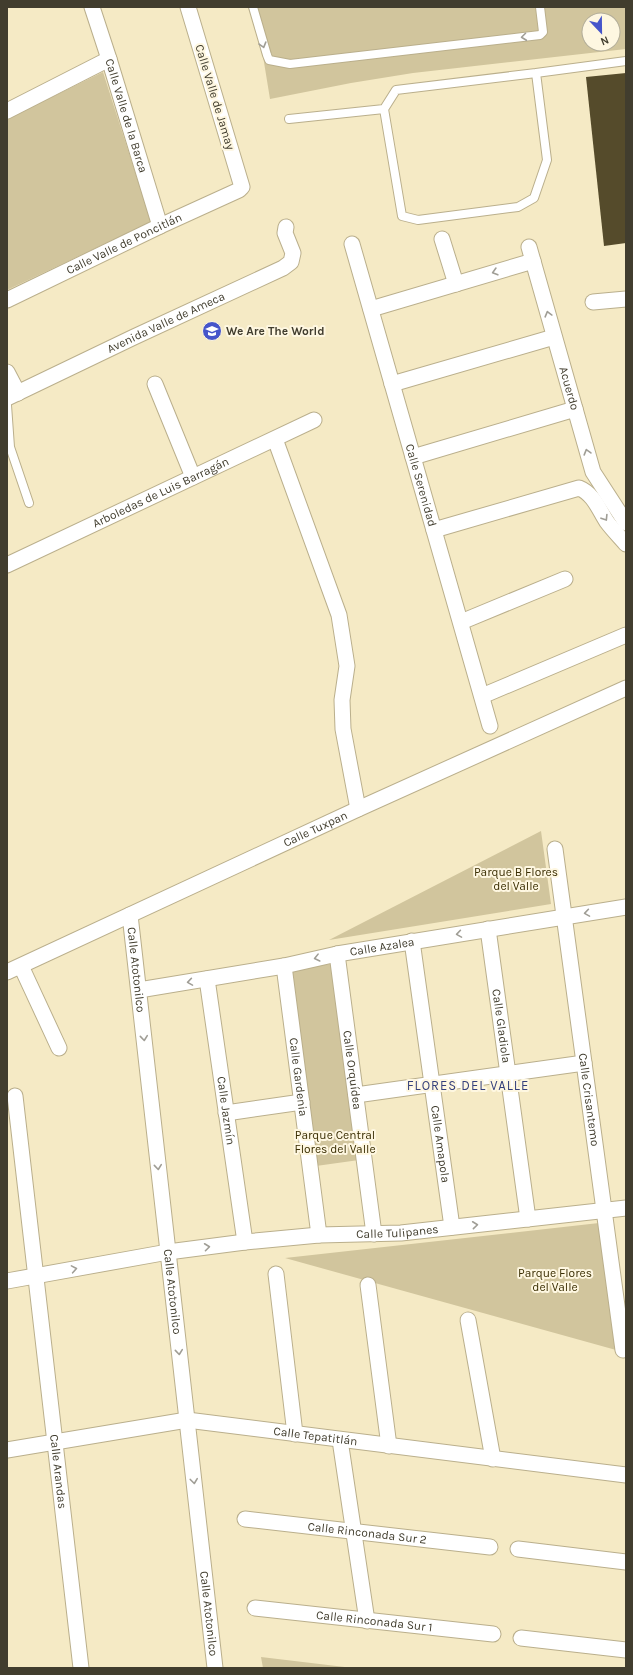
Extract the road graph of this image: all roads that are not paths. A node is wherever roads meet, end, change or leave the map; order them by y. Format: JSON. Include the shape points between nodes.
{"nodes":[{"id":1,"x":92,"y":7,"type":"edge"},
{"id":2,"x":188,"y":7,"type":"edge"},
{"id":3,"x":253,"y":7,"type":"edge"},
{"id":4,"x":540,"y":7,"type":"edge"},
{"id":5,"x":109,"y":59,"type":"junction"},
{"id":6,"x":626,"y":61,"type":"edge"},
{"id":7,"x":536,"y":73,"type":"junction"},
{"id":8,"x":384,"y":109,"type":"junction"},
{"id":9,"x":7,"y":111,"type":"edge"},
{"id":10,"x":289,"y":119,"type":"dead end"},
{"id":11,"x":242,"y":187,"type":"joint"},
{"id":12,"x":160,"y":226,"type":"junction"},
{"id":13,"x":286,"y":226,"type":"dead end"},
{"id":14,"x":442,"y":239,"type":"dead end"},
{"id":15,"x":352,"y":244,"type":"dead end"},
{"id":16,"x":529,"y":247,"type":"dead end"},
{"id":17,"x":533,"y":261,"type":"junction"},
{"id":18,"x":456,"y":284,"type":"junction"},
{"id":19,"x":626,"y":299,"type":"edge"},
{"id":20,"x":7,"y":300,"type":"edge"},
{"id":21,"x":593,"y":302,"type":"dead end"},
{"id":22,"x":371,"y":309,"type":"junction"},
{"id":23,"x":554,"y":336,"type":"junction"},
{"id":24,"x":7,"y":372,"type":"edge"},
{"id":25,"x":155,"y":384,"type":"dead end"},
{"id":26,"x":392,"y":384,"type":"junction"},
{"id":27,"x":12,"y":396,"type":"edge"},
{"id":28,"x":7,"y":405,"type":"edge"},
{"id":29,"x":575,"y":409,"type":"junction"},
{"id":30,"x":314,"y":420,"type":"dead end"},
{"id":31,"x":275,"y":439,"type":"junction"},
{"id":32,"x":413,"y":457,"type":"junction"},
{"id":33,"x":193,"y":477,"type":"junction"},
{"id":34,"x":598,"y":480,"type":"junction"},
{"id":35,"x":586,"y":490,"type":"junction"},
{"id":36,"x":29,"y":503,"type":"dead end"},
{"id":37,"x":626,"y":523,"type":"edge"},
{"id":38,"x":434,"y":530,"type":"junction"},
{"id":39,"x":626,"y":544,"type":"edge"},
{"id":40,"x":7,"y":565,"type":"edge"},
{"id":41,"x":565,"y":579,"type":"dead end"},
{"id":42,"x":460,"y":622,"type":"junction"},
{"id":43,"x":626,"y":636,"type":"edge"},
{"id":44,"x":626,"y":688,"type":"edge"},
{"id":45,"x":482,"y":696,"type":"junction"},
{"id":46,"x":490,"y":726,"type":"dead end"},
{"id":47,"x":358,"y":809,"type":"junction"},
{"id":48,"x":554,"y":849,"type":"dead end"},
{"id":49,"x":626,"y":907,"type":"edge"},
{"id":50,"x":130,"y":915,"type":"junction"},
{"id":51,"x":564,"y":917,"type":"junction"},
{"id":52,"x":488,"y":929,"type":"junction"},
{"id":53,"x":412,"y":941,"type":"junction"},
{"id":54,"x":337,"y":954,"type":"junction"},
{"id":55,"x":21,"y":966,"type":"junction"},
{"id":56,"x":284,"y":966,"type":"junction"},
{"id":57,"x":7,"y":972,"type":"edge"},
{"id":58,"x":207,"y":979,"type":"junction"},
{"id":59,"x":139,"y":990,"type":"junction"},
{"id":60,"x":59,"y":1048,"type":"dead end"},
{"id":61,"x":584,"y":1063,"type":"junction"},
{"id":62,"x":508,"y":1074,"type":"junction"},
{"id":63,"x":432,"y":1084,"type":"junction"},
{"id":64,"x":356,"y":1095,"type":"junction"},
{"id":65,"x":15,"y":1096,"type":"dead end"},
{"id":66,"x":302,"y":1102,"type":"junction"},
{"id":67,"x":226,"y":1113,"type":"junction"},
{"id":68,"x":626,"y":1208,"type":"edge"},
{"id":69,"x":604,"y":1211,"type":"junction"},
{"id":70,"x":528,"y":1219,"type":"junction"},
{"id":71,"x":452,"y":1227,"type":"junction"},
{"id":72,"x":374,"y":1234,"type":"junction"},
{"id":73,"x":319,"y":1235,"type":"junction"},
{"id":74,"x":245,"y":1242,"type":"junction"},
{"id":75,"x":168,"y":1252,"type":"junction"},
{"id":76,"x":276,"y":1274,"type":"dead end"},
{"id":77,"x":36,"y":1276,"type":"junction"},
{"id":78,"x":7,"y":1281,"type":"edge"},
{"id":79,"x":368,"y":1285,"type":"dead end"},
{"id":80,"x":468,"y":1320,"type":"dead end"},
{"id":81,"x":623,"y":1350,"type":"dead end"},
{"id":82,"x":187,"y":1420,"type":"junction"},
{"id":83,"x":295,"y":1434,"type":"junction"},
{"id":84,"x":340,"y":1440,"type":"junction"},
{"id":85,"x":55,"y":1442,"type":"junction"},
{"id":86,"x":389,"y":1446,"type":"junction"},
{"id":87,"x":7,"y":1450,"type":"edge"},
{"id":88,"x":493,"y":1459,"type":"junction"},
{"id":89,"x":626,"y":1475,"type":"edge"},
{"id":90,"x":245,"y":1519,"type":"dead end"},
{"id":91,"x":354,"y":1532,"type":"junction"},
{"id":92,"x":490,"y":1547,"type":"dead end"},
{"id":93,"x":518,"y":1549,"type":"dead end"},
{"id":94,"x":626,"y":1562,"type":"edge"},
{"id":95,"x":255,"y":1608,"type":"dead end"},
{"id":96,"x":367,"y":1621,"type":"junction"},
{"id":97,"x":493,"y":1634,"type":"dead end"},
{"id":98,"x":521,"y":1638,"type":"dead end"},
{"id":99,"x":626,"y":1650,"type":"edge"},
{"id":100,"x":80,"y":1668,"type":"edge"},
{"id":101,"x":216,"y":1668,"type":"edge"}],
"edges":[{"from":1,"to":5,"type":"street","name":"Calle Valle de la Barca"},
{"from":2,"to":11,"type":"street","name":"Calle Valle de Jamay"},
{"from":3,"to":4,"type":"lane","via":[[270,60],[290,64],[540,35]]},
{"from":5,"to":9,"type":"street"},
{"from":5,"to":12,"type":"street","name":"Calle Valle de la Barca"},
{"from":6,"to":7,"type":"lane"},
{"from":7,"to":8,"type":"lane","via":[[396,90]]},
{"from":7,"to":8,"type":"lane","via":[[547,160],[534,198],[518,207],[418,220],[402,216]]},
{"from":8,"to":10,"type":"lane"},
{"from":11,"to":12,"type":"street","name":"Calle Valle de Poncitlán"},
{"from":12,"to":20,"type":"street","name":"Calle Valle de Poncitlán"},
{"from":13,"to":27,"type":"street","name":"Avenida Valle de Ameca","via":[[285,233],[293,253],[291,262],[283,268]]},
{"from":14,"to":18,"type":"street"},
{"from":15,"to":22,"type":"street","name":"Calle Serenidad"},
{"from":16,"to":17,"type":"street","name":"Acuerdo"},
{"from":17,"to":18,"type":"street","one_way":true},
{"from":23,"to":17,"type":"street","name":"Acuerdo","one_way":true},
{"from":18,"to":22,"type":"street"},
{"from":19,"to":21,"type":"street"},
{"from":22,"to":26,"type":"street","name":"Calle Serenidad"},
{"from":23,"to":26,"type":"street"},
{"from":23,"to":29,"type":"street","name":"Acuerdo"},
{"from":24,"to":27,"type":"street"},
{"from":25,"to":33,"type":"street"},
{"from":26,"to":32,"type":"street","name":"Calle Serenidad"},
{"from":28,"to":36,"type":"lane","via":[[10,447]]},
{"from":29,"to":32,"type":"street"},
{"from":34,"to":29,"type":"street","name":"Acuerdo","one_way":true,"via":[[593,472]]},
{"from":30,"to":31,"type":"street","name":"Arboledas de Luis Barragán"},
{"from":31,"to":33,"type":"street","name":"Arboledas de Luis Barragán"},
{"from":31,"to":47,"type":"street","via":[[339,616],[347,666],[342,700],[343,729]]},
{"from":32,"to":38,"type":"street","name":"Calle Serenidad"},
{"from":33,"to":40,"type":"street","name":"Arboledas de Luis Barragán"},
{"from":34,"to":35,"type":"street"},
{"from":34,"to":37,"type":"street","name":"Acuerdo"},
{"from":35,"to":38,"type":"street","via":[[579,488]]},
{"from":35,"to":39,"type":"street","one_way":true},
{"from":38,"to":42,"type":"street","name":"Calle Serenidad"},
{"from":41,"to":42,"type":"street"},
{"from":42,"to":45,"type":"street","name":"Calle Serenidad"},
{"from":43,"to":45,"type":"street"},
{"from":44,"to":47,"type":"street","name":"Calle Tuxpan"},
{"from":45,"to":46,"type":"street","name":"Calle Serenidad"},
{"from":47,"to":50,"type":"street","name":"Calle Tuxpan"},
{"from":48,"to":51,"type":"street","name":"Calle Crisantemo"},
{"from":49,"to":51,"type":"street","name":"Calle Azalea","one_way":true},
{"from":50,"to":55,"type":"street","name":"Calle Tuxpan"},
{"from":50,"to":59,"type":"street","name":"Calle Atotonilco"},
{"from":51,"to":52,"type":"street","name":"Calle Azalea"},
{"from":51,"to":61,"type":"street","name":"Calle Crisantemo"},
{"from":52,"to":53,"type":"street","name":"Calle Azalea","one_way":true},
{"from":52,"to":62,"type":"street","name":"Calle Gladiola"},
{"from":53,"to":54,"type":"street","name":"Calle Azalea"},
{"from":53,"to":63,"type":"street","name":"Calle Amapola"},
{"from":54,"to":56,"type":"street","name":"Calle Azalea","one_way":true},
{"from":54,"to":64,"type":"street","name":"Calle Orquídea"},
{"from":55,"to":57,"type":"street","name":"Calle Tuxpan"},
{"from":55,"to":60,"type":"street"},
{"from":56,"to":58,"type":"street","name":"Calle Azalea"},
{"from":56,"to":66,"type":"street","name":"Calle Gardenia"},
{"from":58,"to":59,"type":"street","name":"Calle Azalea","one_way":true},
{"from":58,"to":67,"type":"street","name":"Calle Jazmín"},
{"from":59,"to":75,"type":"street","name":"Calle Atotonilco","one_way":true},
{"from":61,"to":62,"type":"street"},
{"from":61,"to":69,"type":"street","name":"Calle Crisantemo"},
{"from":62,"to":63,"type":"street"},
{"from":62,"to":70,"type":"street","name":"Calle Gladiola"},
{"from":63,"to":64,"type":"street"},
{"from":63,"to":71,"type":"street","name":"Calle Amapola"},
{"from":64,"to":72,"type":"street","name":"Calle Orquídea"},
{"from":65,"to":77,"type":"street","name":"Calle Arandas"},
{"from":66,"to":67,"type":"street"},
{"from":66,"to":73,"type":"street","name":"Calle Gardenia"},
{"from":67,"to":74,"type":"street","name":"Calle Jazmín"},
{"from":68,"to":69,"type":"street","name":"Calle Tulipanes"},
{"from":69,"to":70,"type":"street","name":"Calle Tulipanes"},
{"from":69,"to":81,"type":"street","name":"Calle Crisantemo"},
{"from":71,"to":70,"type":"street","name":"Calle Tulipanes","one_way":true},
{"from":71,"to":72,"type":"street","name":"Calle Tulipanes"},
{"from":72,"to":73,"type":"street","name":"Calle Tulipanes"},
{"from":73,"to":74,"type":"street","name":"Calle Tulipanes"},
{"from":75,"to":74,"type":"street","name":"Calle Tulipanes","one_way":true},
{"from":77,"to":75,"type":"street","name":"Calle Tulipanes","one_way":true},
{"from":75,"to":82,"type":"street","name":"Calle Atotonilco","one_way":true},
{"from":76,"to":83,"type":"street"},
{"from":77,"to":78,"type":"street","name":"Calle Tulipanes"},
{"from":77,"to":85,"type":"street","name":"Calle Arandas"},
{"from":79,"to":86,"type":"street"},
{"from":80,"to":88,"type":"street"},
{"from":82,"to":83,"type":"street","name":"Calle Tepatitlán"},
{"from":82,"to":85,"type":"street","name":"Calle Tepatitlán"},
{"from":82,"to":101,"type":"street","name":"Calle Atotonilco","one_way":true},
{"from":83,"to":84,"type":"street","name":"Calle Tepatitlán"},
{"from":84,"to":86,"type":"street","name":"Calle Tepatitlán"},
{"from":84,"to":91,"type":"street"},
{"from":85,"to":87,"type":"street","name":"Calle Tepatitlán"},
{"from":85,"to":100,"type":"street","name":"Calle Arandas"},
{"from":86,"to":88,"type":"street","name":"Calle Tepatitlán"},
{"from":88,"to":89,"type":"street","name":"Calle Tepatitlán"},
{"from":90,"to":91,"type":"street","name":"Calle Rinconada Sur 2"},
{"from":91,"to":92,"type":"street","name":"Calle Rinconada Sur 2"},
{"from":91,"to":96,"type":"street"},
{"from":93,"to":94,"type":"street"},
{"from":95,"to":96,"type":"street","name":"Calle Rinconada Sur 1"},
{"from":96,"to":97,"type":"street","name":"Calle Rinconada Sur 1"},
{"from":98,"to":99,"type":"street"}]}
